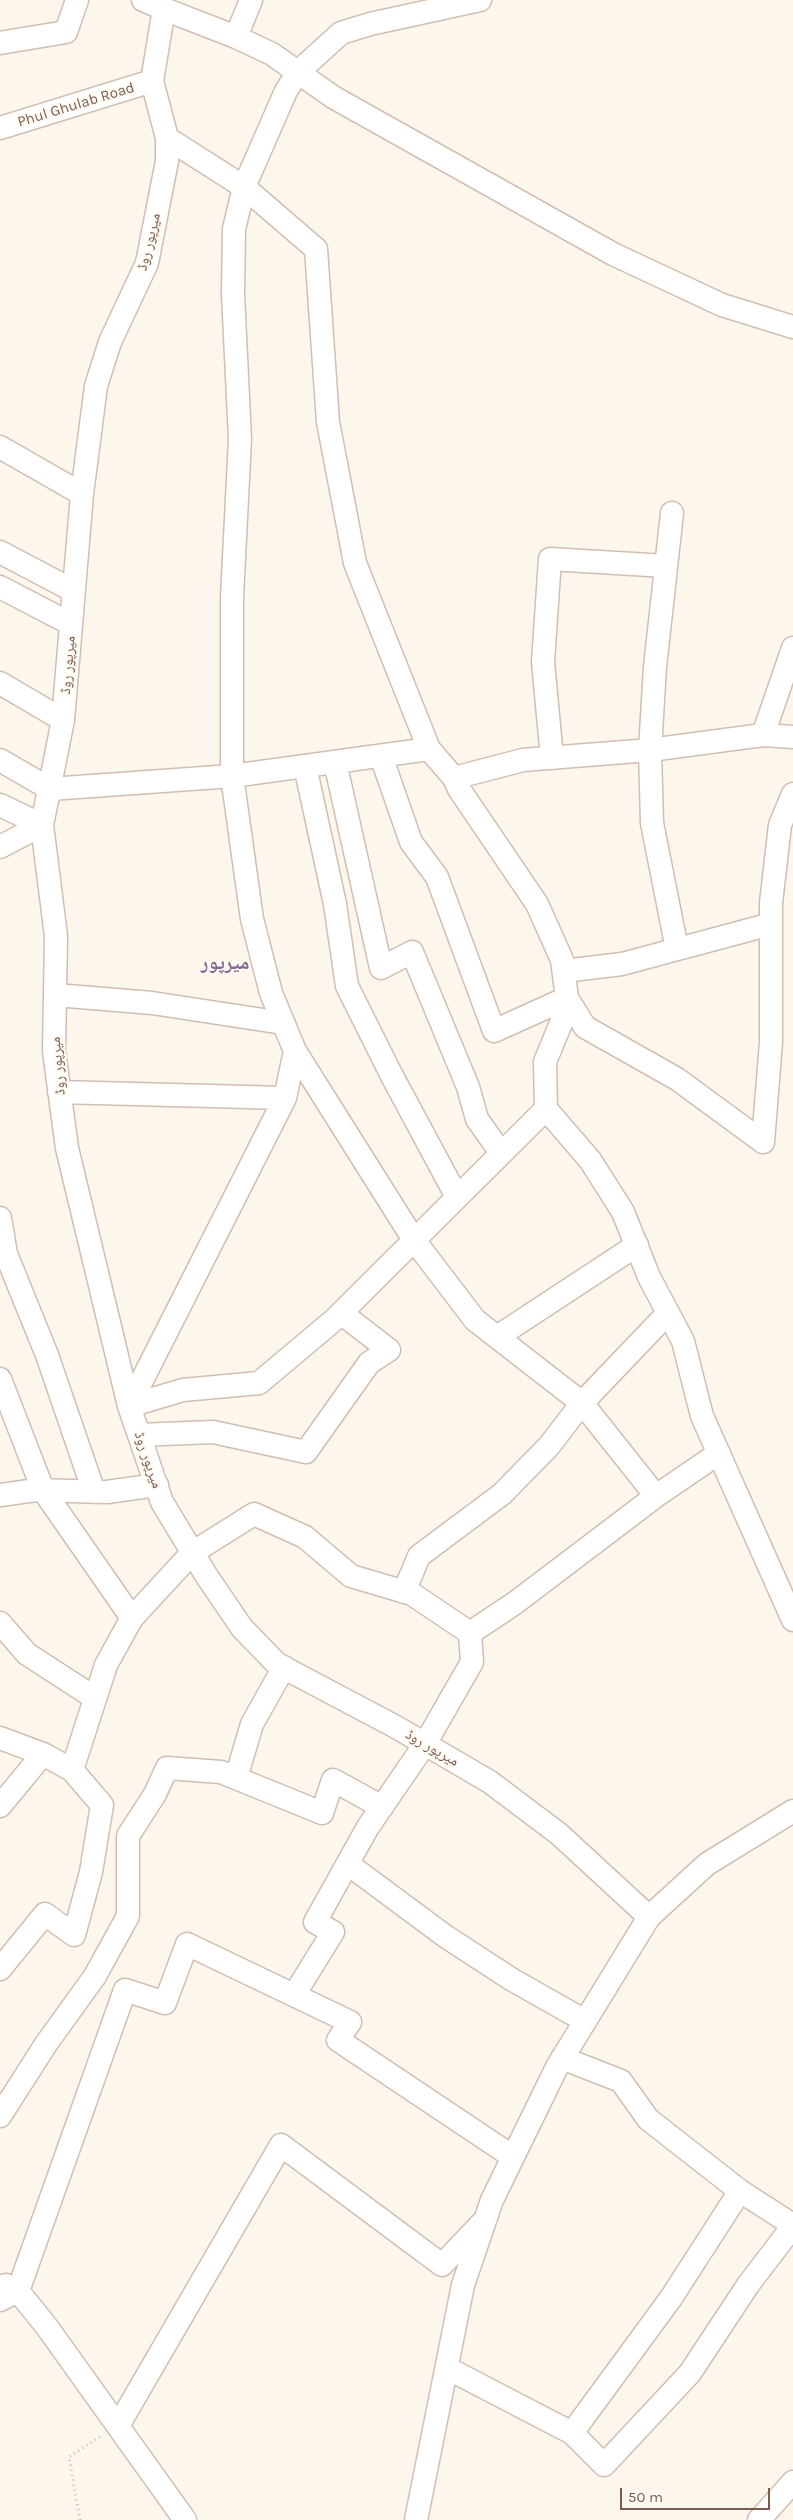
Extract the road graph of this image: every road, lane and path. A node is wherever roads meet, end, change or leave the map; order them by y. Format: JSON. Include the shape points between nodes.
{"nodes":[{"id":1,"x":77,"y":0,"type":"edge"},
{"id":2,"x":143,"y":0,"type":"edge"},
{"id":3,"x":251,"y":0,"type":"edge"},
{"id":4,"x":480,"y":0,"type":"edge"},
{"id":5,"x":164,"y":9,"type":"junction"},
{"id":6,"x":236,"y":37,"type":"junction"},
{"id":7,"x":0,"y":43,"type":"edge"},
{"id":8,"x":298,"y":72,"type":"junction"},
{"id":9,"x":152,"y":81,"type":"junction"},
{"id":10,"x":0,"y":128,"type":"edge"},
{"id":11,"x":167,"y":138,"type":"junction"},
{"id":12,"x":244,"y":187,"type":"junction"},
{"id":13,"x":793,"y":327,"type":"edge"},
{"id":14,"x":0,"y":447,"type":"edge"},
{"id":15,"x":82,"y":494,"type":"junction"},
{"id":16,"x":672,"y":513,"type":"dead end"},
{"id":17,"x":0,"y":552,"type":"edge"},
{"id":18,"x":666,"y":566,"type":"junction"},
{"id":19,"x":0,"y":587,"type":"edge"},
{"id":20,"x":74,"y":591,"type":"junction"},
{"id":21,"x":71,"y":624,"type":"junction"},
{"id":22,"x":793,"y":648,"type":"edge"},
{"id":23,"x":0,"y":683,"type":"edge"},
{"id":24,"x":63,"y":720,"type":"junction"},
{"id":25,"x":763,"y":735,"type":"junction"},
{"id":26,"x":793,"y":737,"type":"edge"},
{"id":27,"x":429,"y":749,"type":"junction"},
{"id":28,"x":650,"y":750,"type":"junction"},
{"id":29,"x":380,"y":756,"type":"junction"},
{"id":30,"x":552,"y":758,"type":"junction"},
{"id":31,"x":0,"y":760,"type":"edge"},
{"id":32,"x":335,"y":762,"type":"junction"},
{"id":33,"x":305,"y":766,"type":"junction"},
{"id":34,"x":232,"y":776,"type":"junction"},
{"id":35,"x":454,"y":778,"type":"junction"},
{"id":36,"x":50,"y":789,"type":"junction"},
{"id":37,"x":793,"y":794,"type":"edge"},
{"id":38,"x":0,"y":805,"type":"edge"},
{"id":39,"x":42,"y":825,"type":"junction"},
{"id":40,"x":0,"y":847,"type":"edge"},
{"id":41,"x":771,"y":924,"type":"junction"},
{"id":42,"x":677,"y":949,"type":"junction"},
{"id":43,"x":564,"y":971,"type":"junction"},
{"id":44,"x":56,"y":996,"type":"junction"},
{"id":45,"x":567,"y":998,"type":"junction"},
{"id":46,"x":284,"y":1023,"type":"junction"},
{"id":47,"x":295,"y":1051,"type":"junction"},
{"id":48,"x":60,"y":1092,"type":"junction"},
{"id":49,"x":285,"y":1098,"type":"junction"},
{"id":50,"x":546,"y":1108,"type":"junction"},
{"id":51,"x":501,"y":1153,"type":"junction"},
{"id":52,"x":457,"y":1197,"type":"junction"},
{"id":53,"x":0,"y":1218,"type":"edge"},
{"id":54,"x":414,"y":1240,"type":"junction"},
{"id":55,"x":637,"y":1245,"type":"junction"},
{"id":56,"x":341,"y":1313,"type":"junction"},
{"id":57,"x":668,"y":1313,"type":"junction"},
{"id":58,"x":497,"y":1337,"type":"junction"},
{"id":59,"x":0,"y":1379,"type":"edge"},
{"id":60,"x":582,"y":1403,"type":"junction"},
{"id":61,"x":129,"y":1406,"type":"junction"},
{"id":62,"x":139,"y":1435,"type":"junction"},
{"id":63,"x":719,"y":1453,"type":"junction"},
{"id":64,"x":156,"y":1485,"type":"junction"},
{"id":65,"x":43,"y":1490,"type":"junction"},
{"id":66,"x":94,"y":1492,"type":"junction"},
{"id":67,"x":0,"y":1495,"type":"edge"},
{"id":68,"x":656,"y":1496,"type":"junction"},
{"id":69,"x":192,"y":1553,"type":"junction"},
{"id":70,"x":404,"y":1592,"type":"junction"},
{"id":71,"x":132,"y":1618,"type":"junction"},
{"id":72,"x":793,"y":1620,"type":"edge"},
{"id":73,"x":0,"y":1623,"type":"edge"},
{"id":74,"x":470,"y":1632,"type":"junction"},
{"id":75,"x":284,"y":1667,"type":"junction"},
{"id":76,"x":95,"y":1698,"type":"junction"},
{"id":77,"x":0,"y":1738,"type":"edge"},
{"id":78,"x":425,"y":1744,"type":"junction"},
{"id":79,"x":43,"y":1754,"type":"junction"},
{"id":80,"x":72,"y":1770,"type":"junction"},
{"id":81,"x":236,"y":1778,"type":"junction"},
{"id":82,"x":0,"y":1806,"type":"edge"},
{"id":83,"x":382,"y":1807,"type":"junction"},
{"id":84,"x":793,"y":1811,"type":"edge"},
{"id":85,"x":348,"y":1864,"type":"junction"},
{"id":86,"x":649,"y":1917,"type":"junction"},
{"id":87,"x":0,"y":1969,"type":"edge"},
{"id":88,"x":294,"y":1995,"type":"junction"},
{"id":89,"x":585,"y":2021,"type":"junction"},
{"id":90,"x":562,"y":2058,"type":"junction"},
{"id":91,"x":0,"y":2116,"type":"edge"},
{"id":92,"x":513,"y":2157,"type":"junction"},
{"id":93,"x":740,"y":2191,"type":"junction"},
{"id":94,"x":486,"y":2219,"type":"junction"},
{"id":95,"x":793,"y":2226,"type":"edge"},
{"id":96,"x":6,"y":2292,"type":"edge"},
{"id":97,"x":447,"y":2368,"type":"junction"},
{"id":98,"x":118,"y":2426,"type":"junction"},
{"id":99,"x":572,"y":2433,"type":"junction"},
{"id":100,"x":793,"y":2482,"type":"edge"},
{"id":101,"x":80,"y":2520,"type":"edge"},
{"id":102,"x":185,"y":2520,"type":"edge"},
{"id":103,"x":416,"y":2520,"type":"edge"},
{"id":104,"x":759,"y":2520,"type":"edge"}],
"edges":[{"from":1,"to":7,"type":"street","via":[[66,32]]},
{"from":2,"to":5,"type":"street"},
{"from":3,"to":6,"type":"street"},
{"from":4,"to":8,"type":"street","via":[[341,33]]},
{"from":5,"to":6,"type":"street"},
{"from":5,"to":9,"type":"street","name":"میرپور روڈ"},
{"from":6,"to":8,"type":"street","via":[[272,54]]},
{"from":8,"to":12,"type":"street","via":[[286,91]]},
{"from":8,"to":13,"type":"street","via":[[342,102],[613,254],[722,306]]},
{"from":9,"to":10,"type":"street","name":"Phul Ghulab Road"},
{"from":9,"to":11,"type":"street","name":"میرپور روڈ"},
{"from":11,"to":12,"type":"street"},
{"from":11,"to":15,"type":"street","name":"میرپور روڈ","via":[[167,161],[147,262],[110,342],[96,386]]},
{"from":12,"to":27,"type":"street","via":[[316,249],[328,422],[355,563]]},
{"from":12,"to":34,"type":"street","via":[[234,229],[233,294],[240,439],[232,597]]},
{"from":14,"to":15,"type":"street"},
{"from":15,"to":20,"type":"street","name":"میرپور روڈ"},
{"from":16,"to":18,"type":"street"},
{"from":17,"to":20,"type":"street"},
{"from":18,"to":28,"type":"street"},
{"from":18,"to":30,"type":"street","via":[[550,558],[543,662]]},
{"from":19,"to":21,"type":"street"},
{"from":20,"to":21,"type":"street","name":"میرپور روڈ"},
{"from":21,"to":24,"type":"street","name":"میرپور روڈ"},
{"from":22,"to":25,"type":"street"},
{"from":23,"to":24,"type":"street"},
{"from":24,"to":36,"type":"street","name":"میرپور روڈ"},
{"from":25,"to":26,"type":"street"},
{"from":25,"to":28,"type":"street"},
{"from":27,"to":29,"type":"street"},
{"from":27,"to":35,"type":"street"},
{"from":28,"to":30,"type":"street"},
{"from":28,"to":42,"type":"street","via":[[652,823]]},
{"from":29,"to":32,"type":"street"},
{"from":29,"to":45,"type":"street","via":[[411,842],[436,876],[494,1031]]},
{"from":30,"to":35,"type":"street","via":[[523,760]]},
{"from":31,"to":36,"type":"street"},
{"from":32,"to":33,"type":"street"},
{"from":32,"to":51,"type":"street","via":[[381,968],[412,952],[468,1087],[477,1120]]},
{"from":33,"to":34,"type":"street"},
{"from":33,"to":52,"type":"street","via":[[335,904],[347,986]]},
{"from":34,"to":36,"type":"street"},
{"from":34,"to":46,"type":"street","via":[[252,919],[271,993]]},
{"from":35,"to":43,"type":"street","via":[[537,904]]},
{"from":36,"to":39,"type":"street","name":"میرپور روڈ"},
{"from":37,"to":41,"type":"street","via":[[780,825]]},
{"from":38,"to":39,"type":"street"},
{"from":39,"to":40,"type":"street"},
{"from":39,"to":44,"type":"street","name":"میرپور روڈ","via":[[56,936]]},
{"from":41,"to":42,"type":"street"},
{"from":41,"to":45,"type":"street","via":[[771,1042],[764,1142],[677,1079],[585,1027]]},
{"from":42,"to":43,"type":"street","via":[[622,964]]},
{"from":43,"to":45,"type":"street"},
{"from":44,"to":46,"type":"street","via":[[152,1003]]},
{"from":44,"to":48,"type":"street","name":"میرپور روڈ","via":[[54,1052]]},
{"from":45,"to":50,"type":"street","via":[[545,1062]]},
{"from":46,"to":47,"type":"street"},
{"from":47,"to":49,"type":"street"},
{"from":47,"to":54,"type":"street"},
{"from":48,"to":49,"type":"street"},
{"from":48,"to":61,"type":"street","name":"میرپور روڈ","via":[[67,1148]]},
{"from":49,"to":61,"type":"street"},
{"from":50,"to":51,"type":"street"},
{"from":50,"to":55,"type":"street","via":[[590,1160],[623,1212]]},
{"from":51,"to":52,"type":"street"},
{"from":52,"to":54,"type":"street"},
{"from":53,"to":66,"type":"street","via":[[6,1254],[47,1355]]},
{"from":54,"to":56,"type":"street"},
{"from":54,"to":58,"type":"street","via":[[475,1320]]},
{"from":55,"to":57,"type":"street"},
{"from":55,"to":58,"type":"street"},
{"from":56,"to":61,"type":"street","via":[[259,1383],[183,1390]]},
{"from":56,"to":62,"type":"street","via":[[389,1350],[369,1363],[306,1452],[213,1432]]},
{"from":57,"to":60,"type":"street"},
{"from":57,"to":63,"type":"street","via":[[683,1342],[702,1416]]},
{"from":58,"to":60,"type":"street"},
{"from":59,"to":65,"type":"street"},
{"from":60,"to":68,"type":"street"},
{"from":60,"to":70,"type":"street","via":[[549,1446],[502,1494],[419,1556]]},
{"from":61,"to":62,"type":"street","name":"میرپور روڈ"},
{"from":62,"to":64,"type":"street","name":"میرپور روڈ"},
{"from":63,"to":68,"type":"street"},
{"from":63,"to":72,"type":"street"},
{"from":64,"to":66,"type":"street"},
{"from":64,"to":69,"type":"street","name":"میرپور روڈ","via":[[162,1502]]},
{"from":65,"to":66,"type":"street"},
{"from":65,"to":67,"type":"street"},
{"from":65,"to":71,"type":"street"},
{"from":68,"to":74,"type":"street","via":[[515,1603]]},
{"from":69,"to":70,"type":"street","via":[[254,1514],[304,1537],[351,1576]]},
{"from":69,"to":71,"type":"street"},
{"from":69,"to":75,"type":"street","name":"میرپور روڈ","via":[[242,1628],[277,1664]]},
{"from":70,"to":74,"type":"street"},
{"from":71,"to":76,"type":"street","via":[[106,1665]]},
{"from":73,"to":76,"type":"street","via":[[27,1654]]},
{"from":74,"to":78,"type":"street","via":[[472,1662]]},
{"from":75,"to":78,"type":"street","name":"میرپور روڈ"},
{"from":75,"to":81,"type":"street","via":[[252,1724]]},
{"from":76,"to":80,"type":"street"},
{"from":77,"to":79,"type":"street"},
{"from":78,"to":83,"type":"street"},
{"from":78,"to":86,"type":"street","name":"میرپور روڈ","via":[[490,1782],[558,1834]]},
{"from":79,"to":80,"type":"street"},
{"from":79,"to":82,"type":"street"},
{"from":80,"to":87,"type":"street","via":[[102,1805],[91,1872],[74,1935],[45,1914]]},
{"from":81,"to":83,"type":"street","via":[[322,1813],[333,1780]]},
{"from":81,"to":91,"type":"street","via":[[221,1772],[167,1768],[155,1794],[128,1836],[128,1916],[95,1976]]},
{"from":83,"to":85,"type":"street"},
{"from":84,"to":86,"type":"street","via":[[707,1864]]},
{"from":85,"to":88,"type":"street","via":[[315,1922],[333,1932]]},
{"from":85,"to":89,"type":"street","via":[[446,1936],[511,1979]]},
{"from":86,"to":89,"type":"street"},
{"from":88,"to":92,"type":"street","via":[[350,2022],[338,2040]]},
{"from":88,"to":96,"type":"street","via":[[187,1944],[165,2003],[125,1990]]},
{"from":89,"to":90,"type":"street"},
{"from":90,"to":92,"type":"street"},
{"from":90,"to":93,"type":"street","via":[[621,2081],[648,2119]]},
{"from":92,"to":94,"type":"street"},
{"from":93,"to":95,"type":"street"},
{"from":93,"to":99,"type":"street","via":[[671,2298]]},
{"from":94,"to":97,"type":"street","via":[[464,2285]]},
{"from":94,"to":98,"type":"street","via":[[442,2265],[281,2146]]},
{"from":95,"to":99,"type":"street","via":[[748,2285],[690,2373],[604,2465]]},
{"from":96,"to":98,"type":"street"},
{"from":97,"to":99,"type":"street"},
{"from":97,"to":103,"type":"street"},
{"from":98,"to":101,"type":"path","via":[[70,2457]]},
{"from":98,"to":102,"type":"street"},
{"from":100,"to":104,"type":"street"}]}
